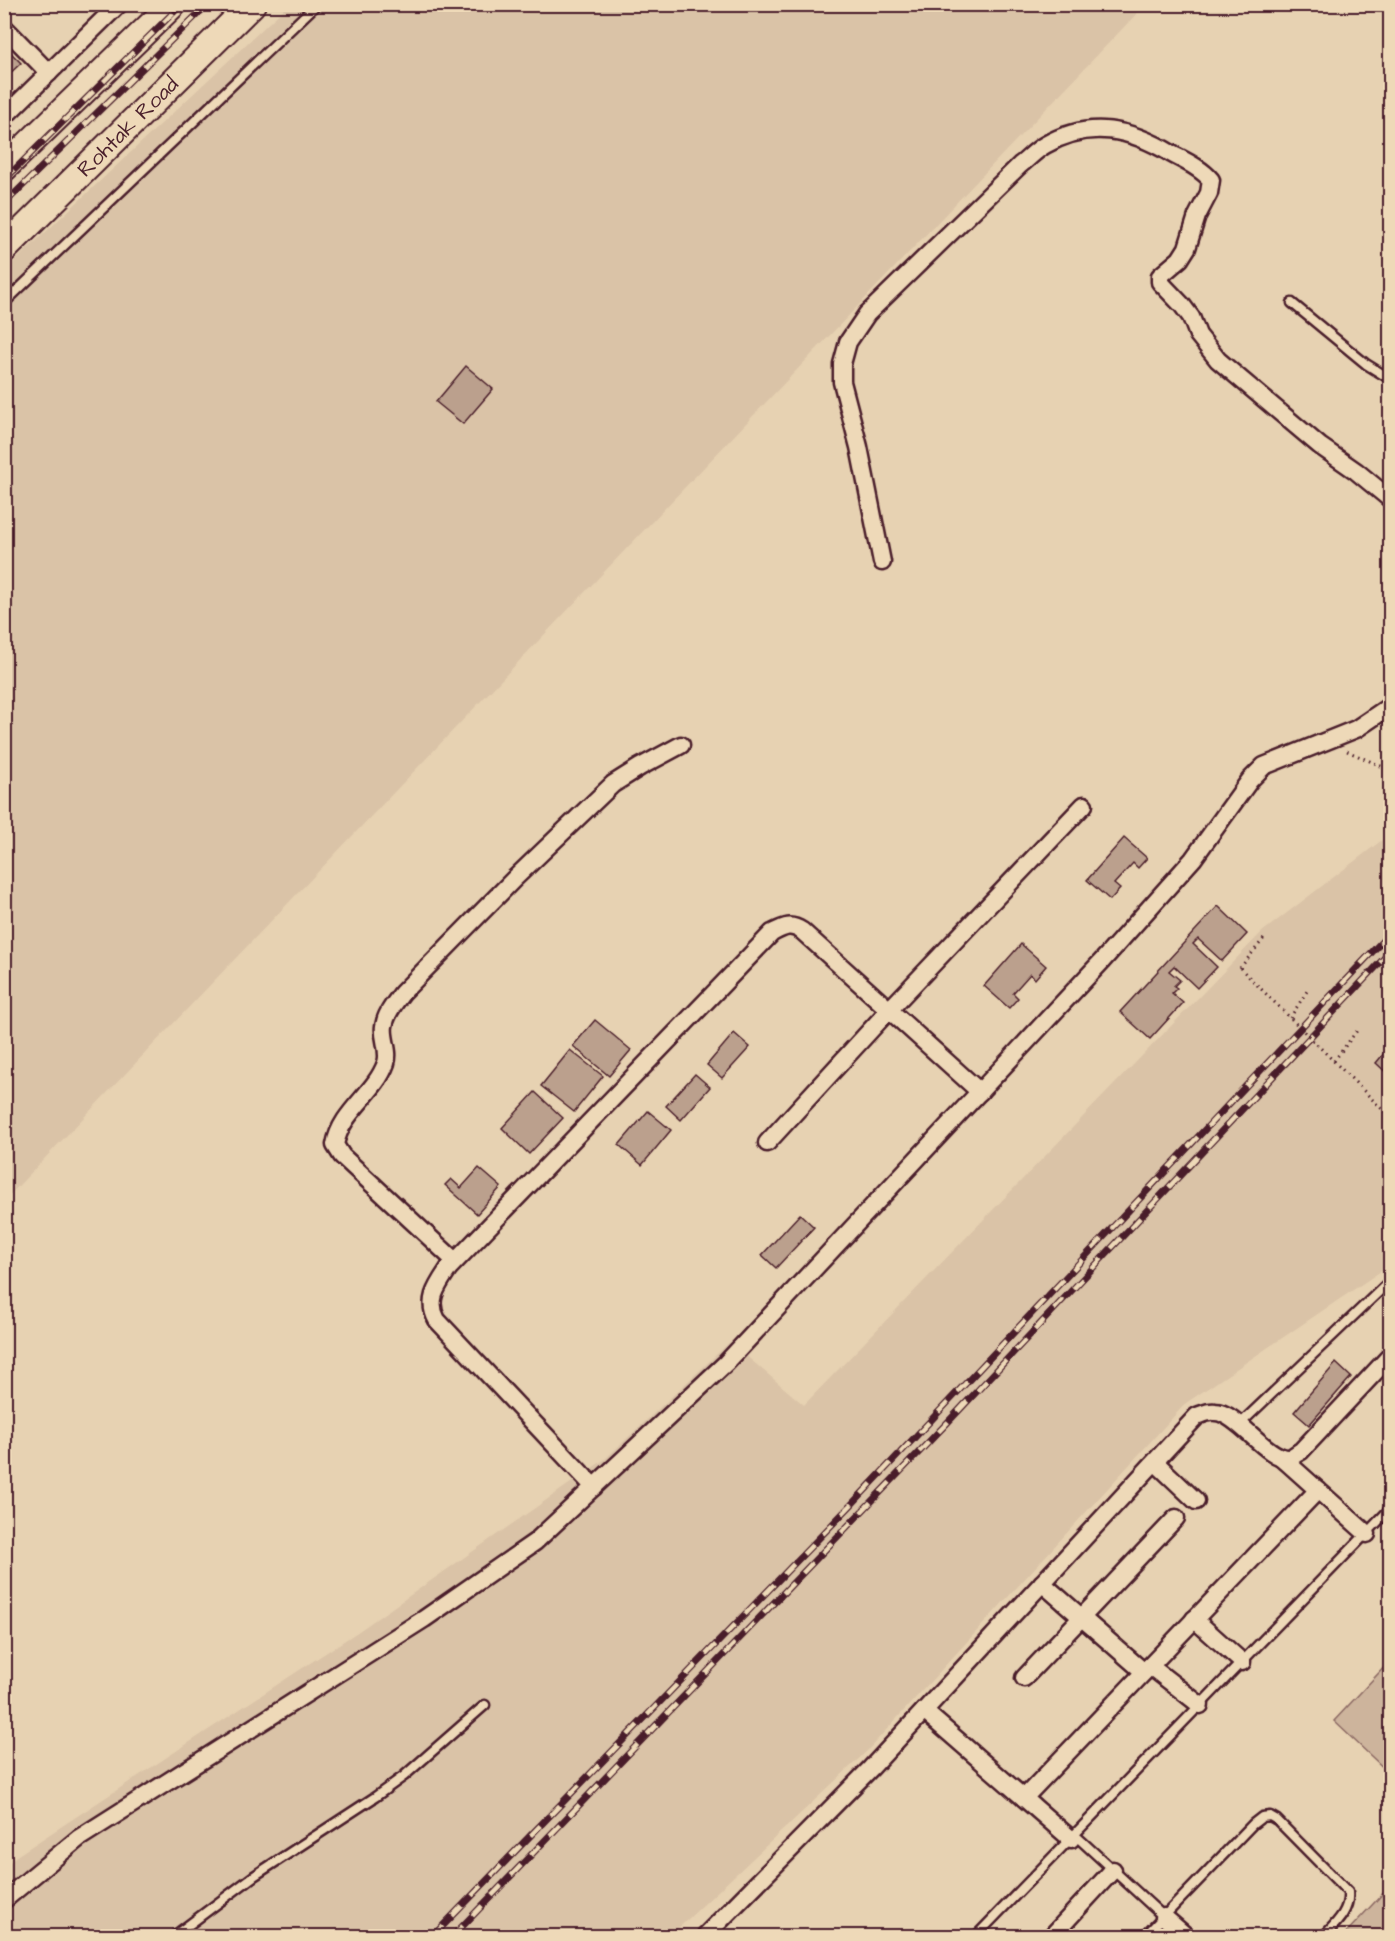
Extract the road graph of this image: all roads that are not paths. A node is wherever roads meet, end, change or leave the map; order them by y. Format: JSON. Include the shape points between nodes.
{"nodes":[{"id":1,"x":119,"y":4,"type":"edge"},
{"id":2,"x":173,"y":4,"type":"edge"},
{"id":3,"x":252,"y":4,"type":"edge"},
{"id":4,"x":318,"y":4,"type":"edge"},
{"id":5,"x":4,"y":27,"type":"edge"},
{"id":6,"x":49,"y":73,"type":"junction"},
{"id":7,"x":4,"y":117,"type":"edge"},
{"id":8,"x":4,"y":168,"type":"edge"},
{"id":9,"x":4,"y":249,"type":"edge"},
{"id":10,"x":4,"y":303,"type":"edge"},
{"id":11,"x":1292,"y":303,"type":"dead end"},
{"id":12,"x":1390,"y":377,"type":"edge"},
{"id":13,"x":1390,"y":499,"type":"edge"},
{"id":14,"x":882,"y":562,"type":"dead end"},
{"id":15,"x":1390,"y":706,"type":"edge"},
{"id":16,"x":681,"y":745,"type":"dead end"},
{"id":17,"x":1084,"y":805,"type":"dead end"},
{"id":18,"x":889,"y":1010,"type":"junction"},
{"id":19,"x":980,"y":1092,"type":"junction"},
{"id":20,"x":767,"y":1143,"type":"dead end"},
{"id":21,"x":455,"y":1261,"type":"junction"},
{"id":22,"x":1390,"y":1281,"type":"edge"},
{"id":23,"x":1390,"y":1356,"type":"edge"},
{"id":24,"x":1239,"y":1425,"type":"junction"},
{"id":25,"x":1281,"y":1457,"type":"junction"},
{"id":26,"x":1155,"y":1461,"type":"junction"},
{"id":27,"x":594,"y":1487,"type":"junction"},
{"id":28,"x":1318,"y":1490,"type":"junction"},
{"id":29,"x":1196,"y":1501,"type":"dead end"},
{"id":30,"x":1390,"y":1509,"type":"edge"},
{"id":31,"x":1176,"y":1518,"type":"dead end"},
{"id":32,"x":1367,"y":1534,"type":"junction"},
{"id":33,"x":1042,"y":1583,"type":"junction"},
{"id":34,"x":1081,"y":1618,"type":"junction"},
{"id":35,"x":1194,"y":1619,"type":"junction"},
{"id":36,"x":1242,"y":1662,"type":"junction"},
{"id":37,"x":1147,"y":1669,"type":"junction"},
{"id":38,"x":1024,"y":1678,"type":"dead end"},
{"id":39,"x":485,"y":1705,"type":"dead end"},
{"id":40,"x":1200,"y":1705,"type":"junction"},
{"id":41,"x":924,"y":1711,"type":"junction"},
{"id":42,"x":1024,"y":1798,"type":"junction"},
{"id":43,"x":1073,"y":1837,"type":"junction"},
{"id":44,"x":1113,"y":1870,"type":"junction"},
{"id":45,"x":4,"y":1900,"type":"edge"},
{"id":46,"x":1164,"y":1917,"type":"junction"},
{"id":47,"x":174,"y":1936,"type":"edge"},
{"id":48,"x":705,"y":1936,"type":"edge"},
{"id":49,"x":976,"y":1936,"type":"edge"},
{"id":50,"x":1052,"y":1936,"type":"edge"},
{"id":51,"x":1145,"y":1936,"type":"edge"},
{"id":52,"x":1186,"y":1936,"type":"edge"},
{"id":53,"x":1324,"y":1936,"type":"edge"}],
"edges":[{"from":1,"to":6,"type":"street"},
{"from":2,"to":8,"type":"main road"},
{"from":3,"to":9,"type":"main road","name":"Rohtak Road"},
{"from":4,"to":10,"type":"lane"},
{"from":5,"to":6,"type":"street"},
{"from":6,"to":7,"type":"street"},
{"from":11,"to":12,"type":"lane","via":[[1366,364]]},
{"from":13,"to":14,"type":"street","via":[[1218,360],[1198,335],[1191,317],[1160,282],[1160,276],[1187,248],[1211,180],[1150,140],[1121,131],[1096,129],[1045,146],[1020,165],[867,314],[848,342],[842,381]]},
{"from":15,"to":19,"type":"street","via":[[1356,729],[1264,766],[1193,859]]},
{"from":16,"to":21,"type":"street","via":[[613,784],[578,815],[390,1009],[384,1027],[387,1060],[380,1076],[342,1122],[335,1145],[342,1156]]},
{"from":17,"to":18,"type":"street"},
{"from":18,"to":19,"type":"street"},
{"from":18,"to":20,"type":"street"},
{"from":18,"to":21,"type":"street","via":[[794,926],[772,933]]},
{"from":19,"to":27,"type":"street","via":[[726,1363]]},
{"from":21,"to":27,"type":"street","via":[[432,1300],[437,1320]]},
{"from":22,"to":24,"type":"lane"},
{"from":23,"to":25,"type":"street","via":[[1301,1451],[1291,1458]]},
{"from":24,"to":25,"type":"street"},
{"from":24,"to":26,"type":"street","via":[[1217,1411],[1197,1416]]},
{"from":25,"to":28,"type":"street"},
{"from":26,"to":29,"type":"street"},
{"from":26,"to":33,"type":"street"},
{"from":27,"to":45,"type":"street","via":[[535,1542],[414,1625],[79,1838]]},
{"from":28,"to":32,"type":"street"},
{"from":28,"to":35,"type":"street"},
{"from":30,"to":32,"type":"lane"},
{"from":31,"to":34,"type":"street"},
{"from":32,"to":36,"type":"lane"},
{"from":33,"to":34,"type":"street"},
{"from":33,"to":41,"type":"street"},
{"from":34,"to":37,"type":"street"},
{"from":34,"to":38,"type":"street"},
{"from":35,"to":36,"type":"street"},
{"from":35,"to":37,"type":"street"},
{"from":36,"to":40,"type":"lane"},
{"from":37,"to":40,"type":"street"},
{"from":37,"to":42,"type":"street"},
{"from":39,"to":47,"type":"lane","via":[[404,1776],[254,1876]]},
{"from":40,"to":43,"type":"lane"},
{"from":41,"to":42,"type":"street"},
{"from":41,"to":48,"type":"street"},
{"from":42,"to":43,"type":"street"},
{"from":43,"to":44,"type":"lane"},
{"from":43,"to":49,"type":"lane"},
{"from":44,"to":46,"type":"lane"},
{"from":44,"to":50,"type":"street"},
{"from":46,"to":51,"type":"lane"},
{"from":46,"to":52,"type":"street"},
{"from":46,"to":53,"type":"lane","via":[[1253,1824],[1270,1816],[1348,1892],[1344,1914]]}]}
